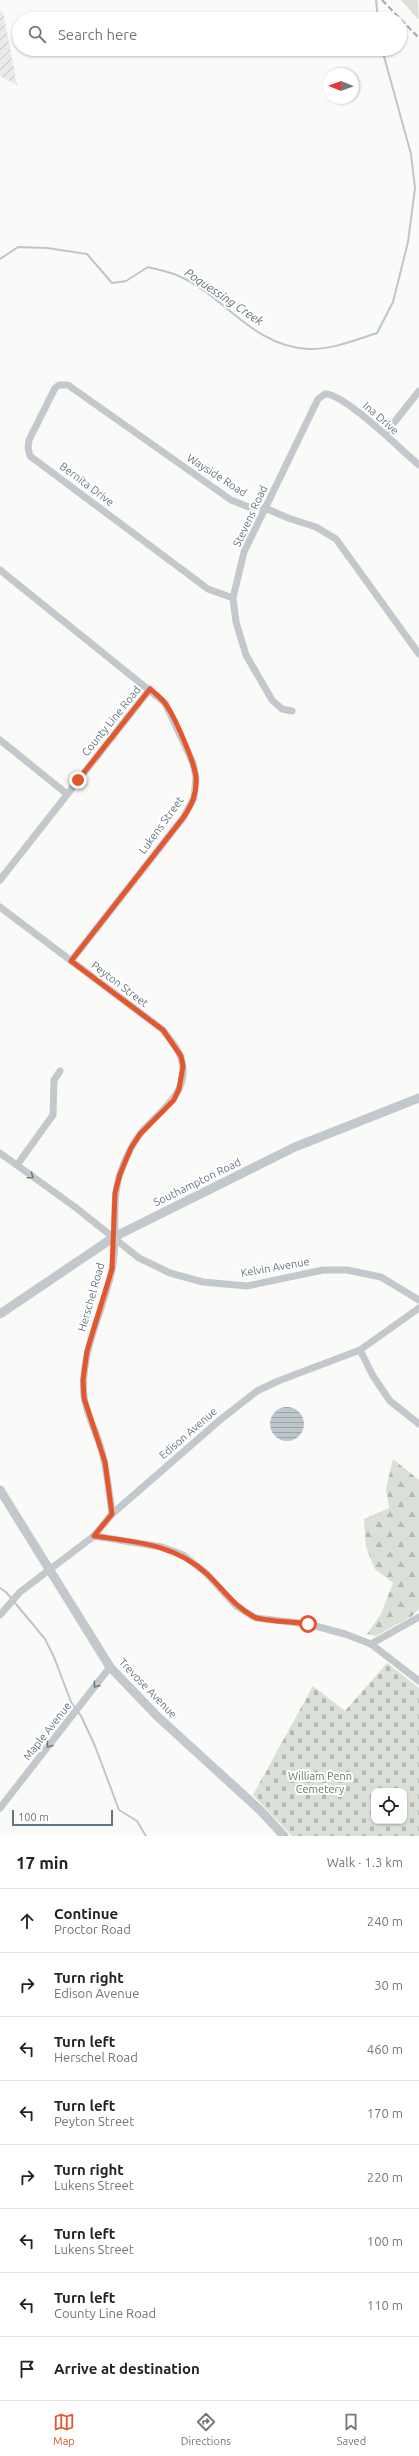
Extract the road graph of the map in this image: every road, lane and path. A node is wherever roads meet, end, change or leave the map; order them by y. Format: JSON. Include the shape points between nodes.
{"nodes":[{"id":1,"x":419,"y":391,"type":"edge"},
{"id":2,"x":326,"y":394,"type":"joint"},
{"id":3,"x":98,"y":406,"type":"joint"},
{"id":4,"x":385,"y":434,"type":"junction"},
{"id":5,"x":419,"y":465,"type":"edge"},
{"id":6,"x":265,"y":508,"type":"junction"},
{"id":7,"x":1,"y":574,"type":"edge"},
{"id":8,"x":233,"y":598,"type":"junction"},
{"id":9,"x":419,"y":654,"type":"edge"},
{"id":10,"x":150,"y":689,"type":"junction"},
{"id":11,"x":292,"y":711,"type":"dead end"},
{"id":12,"x":0,"y":740,"type":"edge"},
{"id":13,"x":67,"y":794,"type":"junction"},
{"id":14,"x":0,"y":880,"type":"edge"},
{"id":15,"x":0,"y":907,"type":"edge"},
{"id":16,"x":71,"y":961,"type":"junction"},
{"id":17,"x":60,"y":1070,"type":"dead end"},
{"id":18,"x":182,"y":1079,"type":"joint"},
{"id":19,"x":419,"y":1098,"type":"edge"},
{"id":20,"x":0,"y":1153,"type":"edge"},
{"id":21,"x":17,"y":1166,"type":"junction"},
{"id":22,"x":114,"y":1237,"type":"junction"},
{"id":23,"x":419,"y":1300,"type":"edge"},
{"id":24,"x":419,"y":1308,"type":"edge"},
{"id":25,"x":0,"y":1314,"type":"edge"},
{"id":26,"x":360,"y":1350,"type":"junction"},
{"id":27,"x":419,"y":1424,"type":"edge"},
{"id":28,"x":0,"y":1490,"type":"edge"},
{"id":29,"x":112,"y":1514,"type":"junction"},
{"id":30,"x":94,"y":1536,"type":"junction"},
{"id":31,"x":51,"y":1568,"type":"junction"},
{"id":32,"x":0,"y":1615,"type":"edge"},
{"id":33,"x":419,"y":1617,"type":"edge"},
{"id":34,"x":371,"y":1644,"type":"junction"},
{"id":35,"x":110,"y":1667,"type":"junction"},
{"id":36,"x":419,"y":1681,"type":"edge"},
{"id":37,"x":0,"y":1808,"type":"edge"},
{"id":38,"x":284,"y":1836,"type":"edge"}],
"edges":[{"from":1,"to":4,"type":"street"},
{"from":2,"to":4,"type":"street","name":"Ina Drive","via":[[342,400]]},
{"from":2,"to":6,"type":"street","name":"Stevens Road","via":[[318,399]]},
{"from":3,"to":6,"type":"street","name":"Wayside Road","via":[[231,500],[250,508]]},
{"from":3,"to":8,"type":"street","name":"Bernita Drive","via":[[68,385],[59,385],[55,388],[29,440],[30,456],[208,589]]},
{"from":4,"to":5,"type":"street","name":"Ina Drive"},
{"from":6,"to":8,"type":"street","name":"Stevens Road","via":[[240,564]]},
{"from":6,"to":9,"type":"street","name":"Wayside Road","via":[[316,527],[336,540]]},
{"from":7,"to":10,"type":"street","name":"Lukens Street"},
{"from":8,"to":11,"type":"street","name":"Stevens Road","via":[[236,622],[246,655],[272,700],[282,709]]},
{"from":10,"to":13,"type":"street","name":"County Line Road"},
{"from":10,"to":16,"type":"street","name":"Lukens Street","via":[[164,703],[193,763],[196,777],[194,798],[183,818]]},
{"from":12,"to":13,"type":"street"},
{"from":13,"to":14,"type":"street","name":"County Line Road"},
{"from":15,"to":16,"type":"street","name":"Peyton Street"},
{"from":16,"to":18,"type":"street","name":"Peyton Street","via":[[163,1030],[181,1056]]},
{"from":17,"to":21,"type":"street","via":[[54,1080],[53,1115]]},
{"from":18,"to":22,"type":"street","name":"Herschel Road","via":[[174,1100],[140,1134],[125,1161],[115,1193]]},
{"from":19,"to":22,"type":"street","name":"Southampton Road","via":[[295,1147]]},
{"from":20,"to":21,"type":"street","name":"Kelvin Avenue"},
{"from":21,"to":22,"type":"street","name":"Kelvin Avenue","one_way":true},
{"from":22,"to":23,"type":"street","name":"Kelvin Avenue","via":[[139,1258],[170,1273],[203,1282],[247,1286],[323,1270],[347,1270],[381,1277]]},
{"from":22,"to":25,"type":"street","name":"Southampton Road"},
{"from":22,"to":29,"type":"street","name":"Herschel Road","via":[[112,1269],[87,1351],[83,1380],[84,1398],[105,1462]]},
{"from":24,"to":26,"type":"street","name":"Edison Avenue"},
{"from":26,"to":27,"type":"street","via":[[390,1401]]},
{"from":26,"to":29,"type":"street","name":"Edison Avenue","via":[[257,1391]]},
{"from":28,"to":31,"type":"street","name":"Trevose Avenue"},
{"from":29,"to":30,"type":"street","name":"Edison Avenue"},
{"from":30,"to":31,"type":"street","name":"Edison Avenue"},
{"from":30,"to":34,"type":"street","via":[[156,1545],[182,1555],[206,1573],[236,1606],[256,1618],[308,1624]]},
{"from":31,"to":32,"type":"street","name":"Edison Avenue","via":[[16,1595]]},
{"from":31,"to":35,"type":"street","name":"Trevose Avenue"},
{"from":33,"to":34,"type":"street"},
{"from":34,"to":36,"type":"street"},
{"from":35,"to":37,"type":"street","name":"Maple Avenue","one_way":true},
{"from":35,"to":38,"type":"street","name":"Trevose Avenue","via":[[157,1716],[261,1811]]}]}
